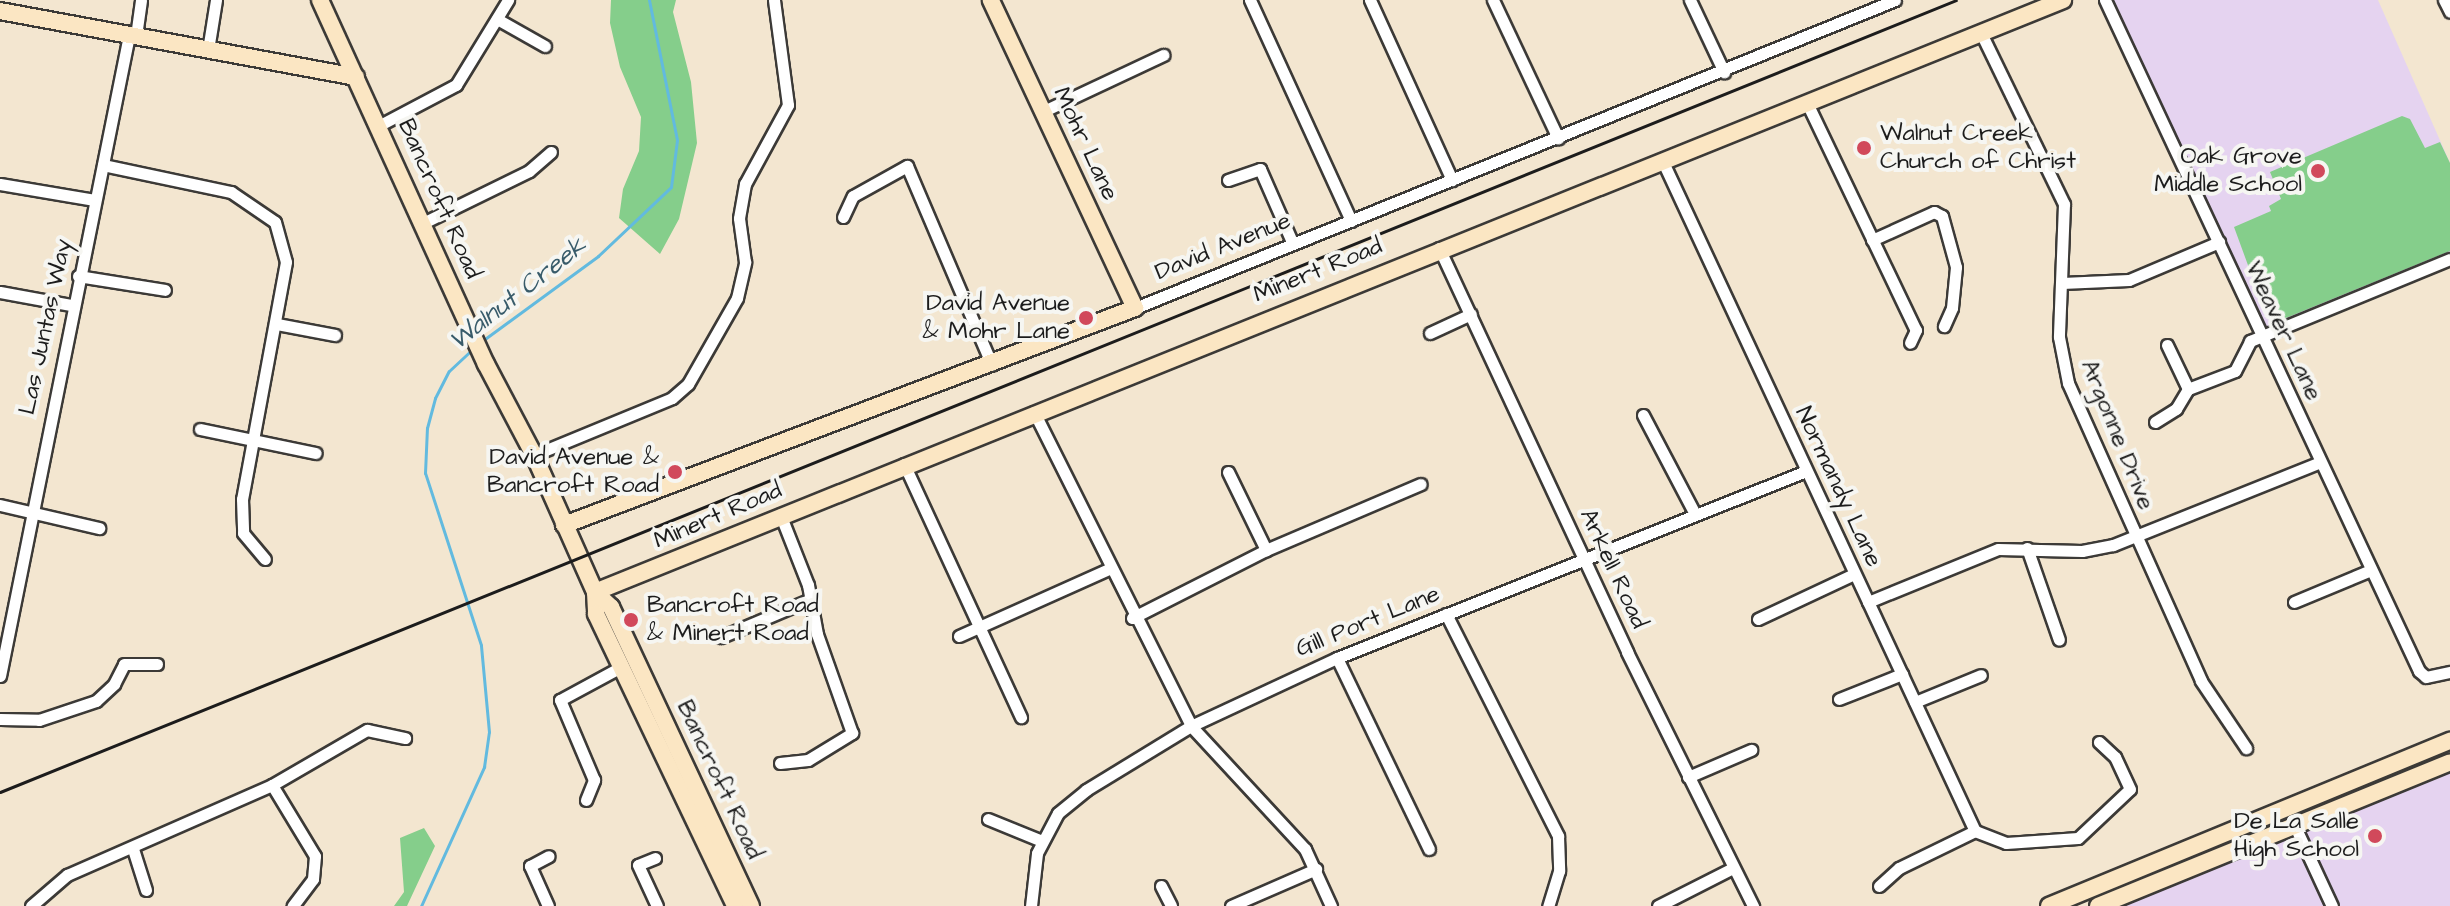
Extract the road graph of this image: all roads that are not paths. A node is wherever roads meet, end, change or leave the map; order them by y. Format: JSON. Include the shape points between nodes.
{"nodes":[{"id":1,"x":141,"y":0,"type":"edge"},
{"id":2,"x":216,"y":0,"type":"edge"},
{"id":3,"x":320,"y":0,"type":"edge"},
{"id":4,"x":508,"y":0,"type":"edge"},
{"id":5,"x":774,"y":0,"type":"edge"},
{"id":6,"x":991,"y":0,"type":"edge"},
{"id":7,"x":1250,"y":0,"type":"edge"},
{"id":8,"x":1370,"y":0,"type":"edge"},
{"id":9,"x":1493,"y":0,"type":"edge"},
{"id":10,"x":1690,"y":0,"type":"edge"},
{"id":11,"x":1895,"y":0,"type":"edge"},
{"id":12,"x":2063,"y":0,"type":"edge"},
{"id":13,"x":2105,"y":0,"type":"edge"},
{"id":14,"x":2444,"y":0,"type":"edge"},
{"id":15,"x":0,"y":11,"type":"edge"},
{"id":16,"x":2450,"y":12,"type":"edge"},
{"id":17,"x":497,"y":19,"type":"junction"},
{"id":18,"x":1981,"y":33,"type":"junction"},
{"id":19,"x":133,"y":35,"type":"junction"},
{"id":20,"x":545,"y":46,"type":"dead end"},
{"id":21,"x":208,"y":50,"type":"junction"},
{"id":22,"x":1163,"y":55,"type":"dead end"},
{"id":23,"x":1724,"y":72,"type":"junction"},
{"id":24,"x":356,"y":77,"type":"junction"},
{"id":25,"x":1807,"y":103,"type":"junction"},
{"id":26,"x":1044,"y":111,"type":"junction"},
{"id":27,"x":380,"y":125,"type":"junction"},
{"id":28,"x":1558,"y":138,"type":"junction"},
{"id":29,"x":551,"y":152,"type":"dead end"},
{"id":30,"x":1663,"y":162,"type":"junction"},
{"id":31,"x":103,"y":165,"type":"junction"},
{"id":32,"x":1228,"y":180,"type":"dead end"},
{"id":33,"x":1452,"y":180,"type":"junction"},
{"id":34,"x":0,"y":184,"type":"edge"},
{"id":35,"x":95,"y":200,"type":"junction"},
{"id":36,"x":843,"y":217,"type":"dead end"},
{"id":37,"x":1351,"y":221,"type":"junction"},
{"id":38,"x":425,"y":222,"type":"junction"},
{"id":39,"x":1872,"y":240,"type":"junction"},
{"id":40,"x":2219,"y":242,"type":"junction"},
{"id":41,"x":1293,"y":244,"type":"junction"},
{"id":42,"x":1439,"y":248,"type":"junction"},
{"id":43,"x":2450,"y":259,"type":"edge"},
{"id":44,"x":78,"y":276,"type":"junction"},
{"id":45,"x":2062,"y":283,"type":"junction"},
{"id":46,"x":165,"y":290,"type":"dead end"},
{"id":47,"x":0,"y":292,"type":"edge"},
{"id":48,"x":71,"y":305,"type":"junction"},
{"id":49,"x":1135,"y":308,"type":"junction"},
{"id":50,"x":1471,"y":314,"type":"junction"},
{"id":51,"x":277,"y":324,"type":"junction"},
{"id":52,"x":1944,"y":326,"type":"dead end"},
{"id":53,"x":1430,"y":333,"type":"dead end"},
{"id":54,"x":335,"y":335,"type":"dead end"},
{"id":55,"x":2259,"y":336,"type":"junction"},
{"id":56,"x":1910,"y":343,"type":"dead end"},
{"id":57,"x":2167,"y":345,"type":"dead end"},
{"id":58,"x":992,"y":365,"type":"junction"},
{"id":59,"x":2188,"y":389,"type":"junction"},
{"id":60,"x":1034,"y":412,"type":"junction"},
{"id":61,"x":1643,"y":415,"type":"dead end"},
{"id":62,"x":2155,"y":422,"type":"dead end"},
{"id":63,"x":200,"y":429,"type":"dead end"},
{"id":64,"x":255,"y":443,"type":"junction"},
{"id":65,"x":316,"y":453,"type":"dead end"},
{"id":66,"x":534,"y":455,"type":"junction"},
{"id":67,"x":2320,"y":462,"type":"junction"},
{"id":68,"x":904,"y":464,"type":"junction"},
{"id":69,"x":1806,"y":471,"type":"junction"},
{"id":70,"x":1228,"y":472,"type":"dead end"},
{"id":71,"x":1421,"y":484,"type":"dead end"},
{"id":72,"x":0,"y":505,"type":"edge"},
{"id":73,"x":31,"y":511,"type":"junction"},
{"id":74,"x":780,"y":514,"type":"junction"},
{"id":75,"x":1695,"y":514,"type":"junction"},
{"id":76,"x":564,"y":525,"type":"junction"},
{"id":77,"x":99,"y":528,"type":"dead end"},
{"id":78,"x":2135,"y":537,"type":"junction"},
{"id":79,"x":2027,"y":548,"type":"junction"},
{"id":80,"x":1266,"y":550,"type":"junction"},
{"id":81,"x":1582,"y":557,"type":"junction"},
{"id":82,"x":265,"y":559,"type":"dead end"},
{"id":83,"x":1109,"y":569,"type":"junction"},
{"id":84,"x":2371,"y":570,"type":"junction"},
{"id":85,"x":1854,"y":574,"type":"junction"},
{"id":86,"x":595,"y":592,"type":"junction"},
{"id":87,"x":811,"y":599,"type":"junction"},
{"id":88,"x":1868,"y":602,"type":"junction"},
{"id":89,"x":2294,"y":602,"type":"dead end"},
{"id":90,"x":1446,"y":614,"type":"junction"},
{"id":91,"x":1132,"y":618,"type":"junction"},
{"id":92,"x":1758,"y":619,"type":"dead end"},
{"id":93,"x":979,"y":623,"type":"junction"},
{"id":94,"x":5,"y":627,"type":"edge"},
{"id":95,"x":959,"y":636,"type":"dead end"},
{"id":96,"x":721,"y":637,"type":"dead end"},
{"id":97,"x":2059,"y":640,"type":"dead end"},
{"id":98,"x":1337,"y":658,"type":"junction"},
{"id":99,"x":157,"y":664,"type":"dead end"},
{"id":100,"x":621,"y":667,"type":"junction"},
{"id":101,"x":2450,"y":672,"type":"edge"},
{"id":102,"x":1902,"y":674,"type":"junction"},
{"id":103,"x":1981,"y":675,"type":"dead end"},
{"id":104,"x":0,"y":676,"type":"edge"},
{"id":105,"x":1839,"y":699,"type":"dead end"},
{"id":106,"x":1915,"y":702,"type":"junction"},
{"id":107,"x":1021,"y":717,"type":"dead end"},
{"id":108,"x":0,"y":719,"type":"edge"},
{"id":109,"x":1191,"y":726,"type":"junction"},
{"id":110,"x":405,"y":738,"type":"dead end"},
{"id":111,"x":2450,"y":741,"type":"edge"},
{"id":112,"x":2099,"y":742,"type":"dead end"},
{"id":113,"x":2246,"y":748,"type":"dead end"},
{"id":114,"x":1751,"y":750,"type":"dead end"},
{"id":115,"x":2450,"y":762,"type":"edge"},
{"id":116,"x":780,"y":763,"type":"dead end"},
{"id":117,"x":1688,"y":777,"type":"junction"},
{"id":118,"x":272,"y":785,"type":"junction"},
{"id":119,"x":586,"y":800,"type":"dead end"},
{"id":120,"x":2286,"y":808,"type":"junction"},
{"id":121,"x":988,"y":819,"type":"dead end"},
{"id":122,"x":2294,"y":824,"type":"junction"},
{"id":123,"x":1975,"y":831,"type":"junction"},
{"id":124,"x":1042,"y":841,"type":"junction"},
{"id":125,"x":133,"y":849,"type":"junction"},
{"id":126,"x":1429,"y":849,"type":"dead end"},
{"id":127,"x":549,"y":856,"type":"dead end"},
{"id":128,"x":655,"y":858,"type":"dead end"},
{"id":129,"x":1316,"y":869,"type":"junction"},
{"id":130,"x":1731,"y":869,"type":"junction"},
{"id":131,"x":1161,"y":886,"type":"dead end"},
{"id":132,"x":1879,"y":886,"type":"dead end"},
{"id":133,"x":146,"y":890,"type":"dead end"},
{"id":134,"x":31,"y":906,"type":"edge"},
{"id":135,"x":293,"y":906,"type":"edge"},
{"id":136,"x":548,"y":906,"type":"edge"},
{"id":137,"x":657,"y":906,"type":"edge"},
{"id":138,"x":735,"y":906,"type":"edge"},
{"id":139,"x":751,"y":906,"type":"edge"},
{"id":140,"x":1031,"y":906,"type":"edge"},
{"id":141,"x":1171,"y":906,"type":"edge"},
{"id":142,"x":1231,"y":906,"type":"edge"},
{"id":143,"x":1331,"y":906,"type":"edge"},
{"id":144,"x":1548,"y":906,"type":"edge"},
{"id":145,"x":1658,"y":906,"type":"edge"},
{"id":146,"x":1753,"y":906,"type":"edge"},
{"id":147,"x":2049,"y":906,"type":"edge"},
{"id":148,"x":2098,"y":906,"type":"edge"},
{"id":149,"x":2332,"y":906,"type":"edge"}],
"edges":[{"from":1,"to":19,"type":"street","name":"Las Juntas Way"},
{"from":2,"to":21,"type":"street"},
{"from":3,"to":24,"type":"street","name":"Bancroft Road"},
{"from":4,"to":17,"type":"street"},
{"from":5,"to":66,"type":"street","via":[[788,105],[745,184],[739,218],[745,262],[737,298],[688,384],[672,398]]},
{"from":6,"to":26,"type":"street","name":"Mohr Lane"},
{"from":7,"to":37,"type":"street"},
{"from":8,"to":33,"type":"street"},
{"from":9,"to":28,"type":"street"},
{"from":10,"to":23,"type":"street"},
{"from":11,"to":23,"type":"street","name":"David Avenue"},
{"from":12,"to":18,"type":"street","name":"Minert Road"},
{"from":13,"to":40,"type":"street","name":"Weaver Lane"},
{"from":14,"to":16,"type":"street"},
{"from":15,"to":19,"type":"street"},
{"from":17,"to":20,"type":"street"},
{"from":17,"to":27,"type":"street","via":[[456,85]]},
{"from":18,"to":25,"type":"street","name":"Minert Road"},
{"from":18,"to":45,"type":"street","name":"Argonne Drive","via":[[2064,204]]},
{"from":19,"to":21,"type":"street"},
{"from":19,"to":31,"type":"street","name":"Las Juntas Way"},
{"from":21,"to":24,"type":"street"},
{"from":22,"to":26,"type":"street"},
{"from":23,"to":28,"type":"street","name":"David Avenue"},
{"from":24,"to":27,"type":"street","name":"Bancroft Road"},
{"from":25,"to":30,"type":"street","name":"Minert Road"},
{"from":25,"to":39,"type":"street"},
{"from":26,"to":49,"type":"street","name":"Mohr Lane"},
{"from":27,"to":38,"type":"street","name":"Bancroft Road"},
{"from":28,"to":33,"type":"street","name":"David Avenue"},
{"from":29,"to":38,"type":"street","via":[[529,171]]},
{"from":30,"to":42,"type":"street","name":"Minert Road"},
{"from":30,"to":69,"type":"street","name":"Normandy Lane"},
{"from":31,"to":35,"type":"street","name":"Las Juntas Way"},
{"from":31,"to":51,"type":"street","via":[[231,192],[275,222],[286,262]]},
{"from":32,"to":41,"type":"street","via":[[1260,169]]},
{"from":33,"to":37,"type":"street","name":"David Avenue"},
{"from":34,"to":35,"type":"street"},
{"from":35,"to":44,"type":"street","name":"Las Juntas Way"},
{"from":36,"to":58,"type":"street","via":[[853,196],[907,166]]},
{"from":37,"to":41,"type":"street","name":"David Avenue"},
{"from":38,"to":66,"type":"street","name":"Bancroft Road","via":[[468,326]]},
{"from":39,"to":52,"type":"street","via":[[1934,212],[1942,216],[1956,267],[1952,308]]},
{"from":39,"to":56,"type":"street","via":[[1916,330]]},
{"from":40,"to":45,"type":"street","via":[[2129,280]]},
{"from":40,"to":55,"type":"street","name":"Weaver Lane"},
{"from":41,"to":49,"type":"street","name":"David Avenue"},
{"from":42,"to":50,"type":"street","name":"Arkell Road"},
{"from":42,"to":60,"type":"street","name":"Minert Road"},
{"from":43,"to":55,"type":"street"},
{"from":44,"to":46,"type":"street"},
{"from":44,"to":48,"type":"street","name":"Las Juntas Way"},
{"from":45,"to":78,"type":"street","name":"Argonne Drive","via":[[2059,337],[2068,383]]},
{"from":47,"to":48,"type":"street"},
{"from":48,"to":73,"type":"street","name":"Las Juntas Way"},
{"from":49,"to":58,"type":"street","name":"David Avenue"},
{"from":50,"to":53,"type":"street"},
{"from":50,"to":81,"type":"street","name":"Arkell Road"},
{"from":51,"to":54,"type":"street"},
{"from":51,"to":64,"type":"street"},
{"from":55,"to":59,"type":"street","via":[[2244,348],[2235,371]]},
{"from":55,"to":67,"type":"street","name":"Weaver Lane"},
{"from":57,"to":59,"type":"street"},
{"from":58,"to":76,"type":"street","name":"David Avenue"},
{"from":59,"to":62,"type":"street","via":[[2176,409]]},
{"from":60,"to":68,"type":"street","name":"Minert Road"},
{"from":60,"to":83,"type":"street"},
{"from":61,"to":75,"type":"street"},
{"from":63,"to":64,"type":"street"},
{"from":64,"to":65,"type":"street"},
{"from":64,"to":82,"type":"street","via":[[242,499],[243,533]]},
{"from":66,"to":76,"type":"street","name":"Bancroft Road"},
{"from":67,"to":78,"type":"street"},
{"from":67,"to":84,"type":"street","name":"Weaver Lane"},
{"from":68,"to":74,"type":"street","name":"Minert Road"},
{"from":68,"to":93,"type":"street"},
{"from":69,"to":75,"type":"street","name":"Gill Port Lane"},
{"from":69,"to":85,"type":"street","name":"Normandy Lane"},
{"from":70,"to":80,"type":"street"},
{"from":71,"to":80,"type":"street"},
{"from":72,"to":73,"type":"street"},
{"from":73,"to":77,"type":"street"},
{"from":73,"to":94,"type":"street","name":"Las Juntas Way"},
{"from":74,"to":86,"type":"street","name":"Minert Road"},
{"from":74,"to":87,"type":"street"},
{"from":75,"to":81,"type":"street","name":"Gill Port Lane"},
{"from":76,"to":86,"type":"street","name":"Bancroft Road"},
{"from":78,"to":79,"type":"street","via":[[2100,549]]},
{"from":78,"to":113,"type":"street","name":"Argonne Drive","via":[[2201,681]]},
{"from":79,"to":88,"type":"street","via":[[1981,555]]},
{"from":79,"to":97,"type":"street"},
{"from":80,"to":91,"type":"street"},
{"from":81,"to":90,"type":"street","name":"Gill Port Lane"},
{"from":81,"to":117,"type":"street","name":"Arkell Road"},
{"from":83,"to":91,"type":"street"},
{"from":83,"to":93,"type":"street"},
{"from":84,"to":89,"type":"street"},
{"from":84,"to":101,"type":"street","name":"Weaver Lane","via":[[2426,677]]},
{"from":85,"to":88,"type":"street","name":"Normandy Lane"},
{"from":85,"to":92,"type":"street"},
{"from":86,"to":100,"type":"street","name":"Bancroft Road","via":[[596,614]]},
{"from":86,"to":139,"type":"street","name":"Bancroft Road","via":[[611,607]]},
{"from":87,"to":96,"type":"street"},
{"from":87,"to":116,"type":"street","via":[[817,634],[852,733],[808,760]]},
{"from":88,"to":102,"type":"street","name":"Normandy Lane"},
{"from":90,"to":98,"type":"street","name":"Gill Port Lane"},
{"from":90,"to":144,"type":"street","via":[[1558,836],[1559,871]]},
{"from":91,"to":109,"type":"street"},
{"from":93,"to":95,"type":"street"},
{"from":93,"to":107,"type":"street"},
{"from":94,"to":104,"type":"street","name":"Las Juntas Way"},
{"from":98,"to":109,"type":"street","name":"Gill Port Lane"},
{"from":98,"to":126,"type":"street"},
{"from":99,"to":108,"type":"street","via":[[124,664],[114,684],[96,701],[39,720]]},
{"from":100,"to":119,"type":"street","via":[[560,700],[594,780]]},
{"from":100,"to":138,"type":"street","name":"Bancroft Road"},
{"from":102,"to":105,"type":"street"},
{"from":102,"to":106,"type":"street","name":"Normandy Lane"},
{"from":103,"to":106,"type":"street"},
{"from":106,"to":123,"type":"street","name":"Normandy Lane"},
{"from":109,"to":124,"type":"street","name":"Gill Port Lane","via":[[1071,801]]},
{"from":109,"to":129,"type":"street","via":[[1305,849]]},
{"from":110,"to":118,"type":"street","via":[[367,730]]},
{"from":111,"to":120,"type":"street"},
{"from":112,"to":123,"type":"street","via":[[2115,757],[2130,789],[2086,832],[2069,841],[1995,843]]},
{"from":114,"to":117,"type":"street"},
{"from":115,"to":122,"type":"street"},
{"from":117,"to":130,"type":"street","name":"Arkell Road"},
{"from":118,"to":125,"type":"street"},
{"from":118,"to":135,"type":"street","via":[[315,856],[313,879]]},
{"from":120,"to":122,"type":"street"},
{"from":120,"to":147,"type":"street"},
{"from":121,"to":124,"type":"street"},
{"from":122,"to":148,"type":"street"},
{"from":122,"to":149,"type":"street"},
{"from":123,"to":132,"type":"street","via":[[1899,868]]},
{"from":124,"to":140,"type":"street","name":"Gill Port Lane","via":[[1032,871]]},
{"from":125,"to":133,"type":"street"},
{"from":125,"to":134,"type":"street","via":[[67,875]]},
{"from":127,"to":136,"type":"street","via":[[530,866]]},
{"from":128,"to":137,"type":"street","via":[[638,865]]},
{"from":129,"to":142,"type":"street"},
{"from":129,"to":143,"type":"street"},
{"from":130,"to":145,"type":"street"},
{"from":130,"to":146,"type":"street","name":"Arkell Road"},
{"from":131,"to":141,"type":"street"}]}
